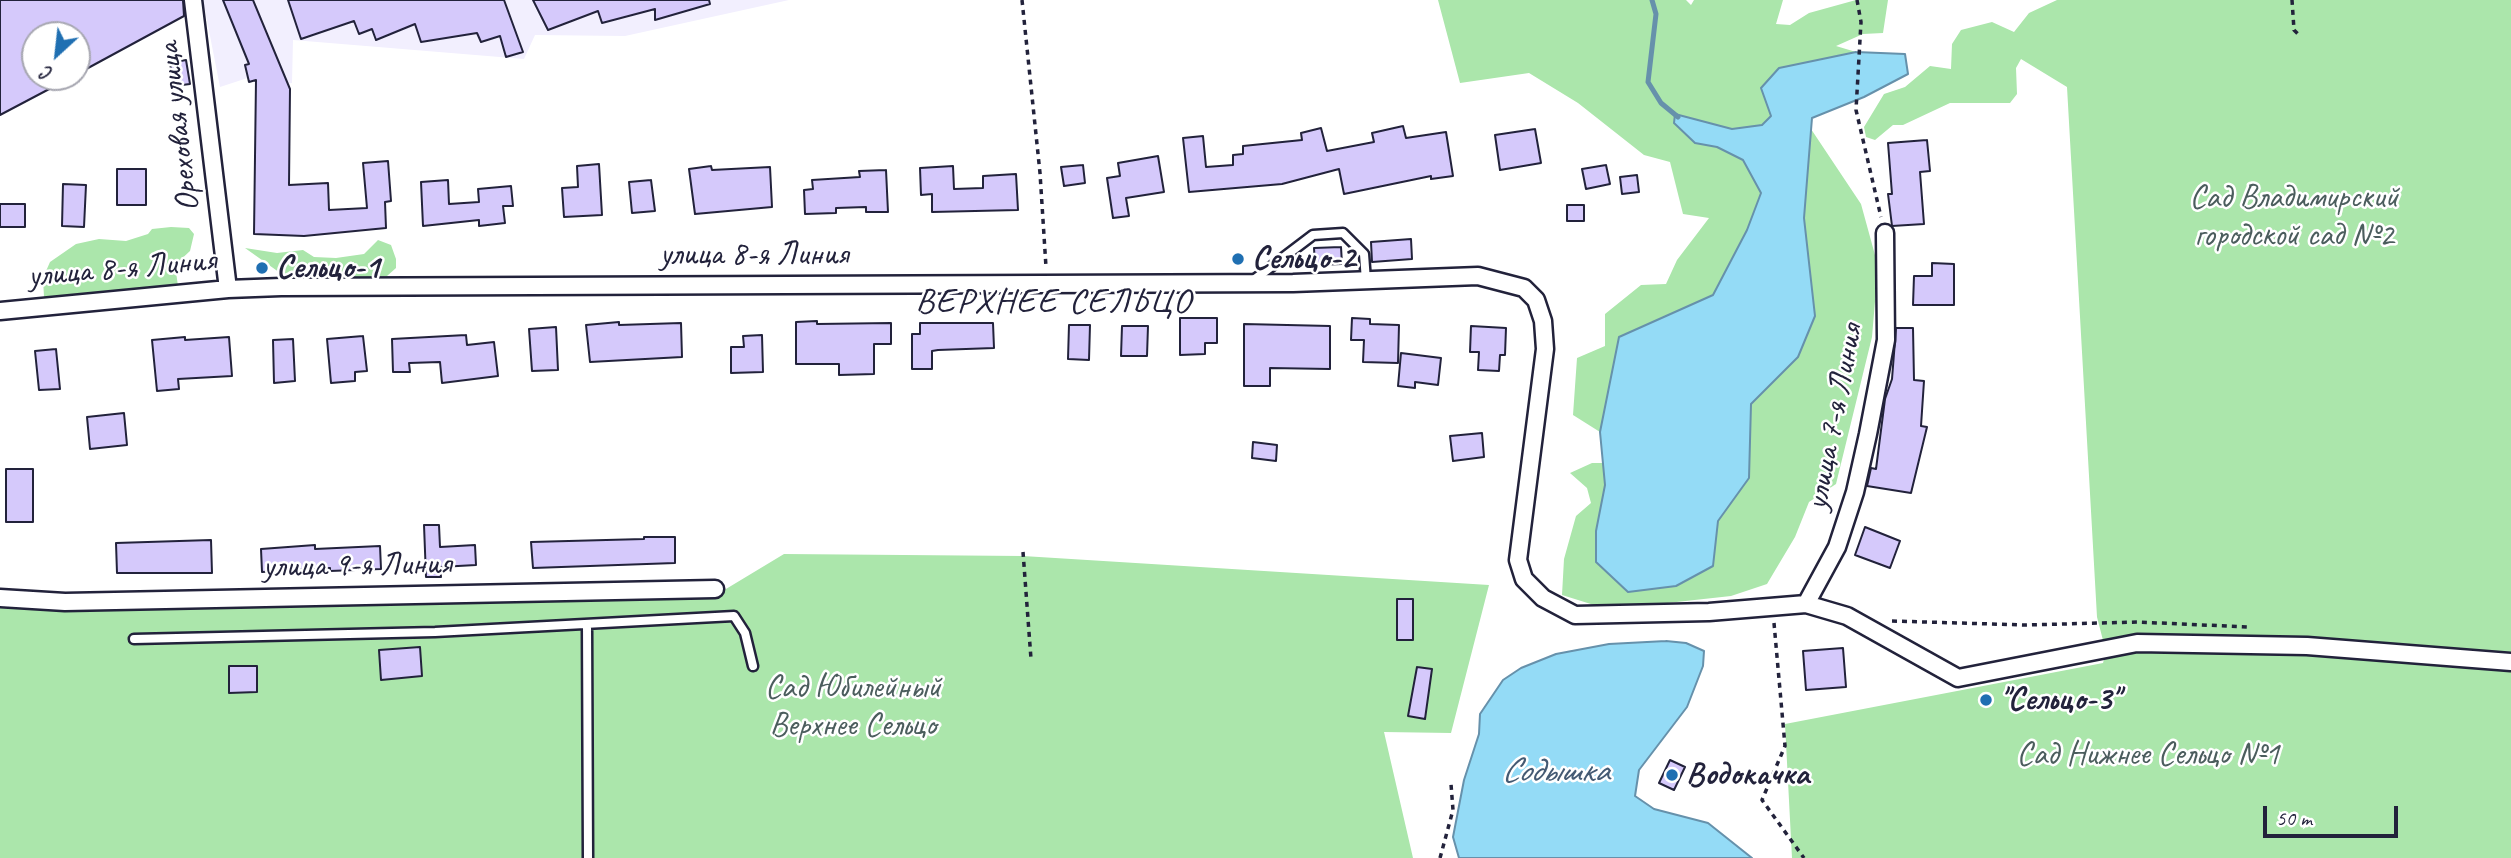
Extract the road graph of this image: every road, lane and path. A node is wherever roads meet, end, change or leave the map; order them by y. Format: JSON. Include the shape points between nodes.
{"nodes":[{"id":1,"x":193,"y":0,"type":"edge"},
{"id":2,"x":1022,"y":0,"type":"edge"},
{"id":3,"x":1857,"y":0,"type":"edge"},
{"id":4,"x":2292,"y":0,"type":"edge"},
{"id":5,"x":2301,"y":37,"type":"dead end"},
{"id":6,"x":1885,"y":233,"type":"joint"},
{"id":7,"x":1366,"y":281,"type":"junction"},
{"id":8,"x":1046,"y":283,"type":"junction"},
{"id":9,"x":1249,"y":283,"type":"junction"},
{"id":10,"x":228,"y":289,"type":"junction"},
{"id":11,"x":0,"y":311,"type":"edge"},
{"id":12,"x":1023,"y":552,"type":"dead end"},
{"id":13,"x":715,"y":589,"type":"dead end"},
{"id":14,"x":0,"y":598,"type":"edge"},
{"id":15,"x":1806,"y":604,"type":"junction"},
{"id":16,"x":1773,"y":607,"type":"junction"},
{"id":17,"x":1891,"y":621,"type":"dead end"},
{"id":18,"x":587,"y":624,"type":"junction"},
{"id":19,"x":2262,"y":628,"type":"dead end"},
{"id":20,"x":134,"y":639,"type":"dead end"},
{"id":21,"x":1031,"y":659,"type":"dead end"},
{"id":22,"x":2511,"y":662,"type":"edge"},
{"id":23,"x":753,"y":666,"type":"dead end"},
{"id":24,"x":1451,"y":784,"type":"dead end"},
{"id":25,"x":588,"y":858,"type":"edge"},
{"id":26,"x":1440,"y":858,"type":"edge"},
{"id":27,"x":1804,"y":858,"type":"edge"}],
"edges":[{"from":1,"to":10,"type":"street","name":"Ореховая улица"},
{"from":2,"to":8,"type":"path"},
{"from":3,"to":6,"type":"path","via":[[1861,22],[1856,110]]},
{"from":4,"to":5,"type":"path","via":[[2294,30]]},
{"from":6,"to":15,"type":"street","name":"улица 7-я Линия","via":[[1886,340],[1868,434],[1837,547]]},
{"from":7,"to":9,"type":"street","name":"улица 8-я Линия"},
{"from":7,"to":9,"type":"lane","via":[[1364,254],[1343,233],[1313,235]]},
{"from":7,"to":16,"type":"street","name":"улица 8-я Линия","via":[[1478,276],[1524,288],[1536,300],[1545,349],[1518,560],[1524,579],[1542,598],[1575,615]]},
{"from":8,"to":9,"type":"street","name":"улица 8-я Линия"},
{"from":8,"to":10,"type":"street","name":"улица 8-я Линия"},
{"from":10,"to":11,"type":"street","name":"улица 8-я Линия"},
{"from":12,"to":21,"type":"path"},
{"from":13,"to":14,"type":"street","name":"улица 9-я Линия","via":[[79,602]]},
{"from":15,"to":16,"type":"street"},
{"from":15,"to":22,"type":"street","via":[[1847,616],[1958,678],[2137,643],[2307,646]]},
{"from":16,"to":27,"type":"path","via":[[1785,746],[1762,800]]},
{"from":17,"to":19,"type":"path","via":[[2221,623]]},
{"from":18,"to":20,"type":"lane"},
{"from":18,"to":23,"type":"lane","via":[[734,616],[745,633]]},
{"from":18,"to":25,"type":"lane"},
{"from":24,"to":26,"type":"path","via":[[1453,810]]}]}
